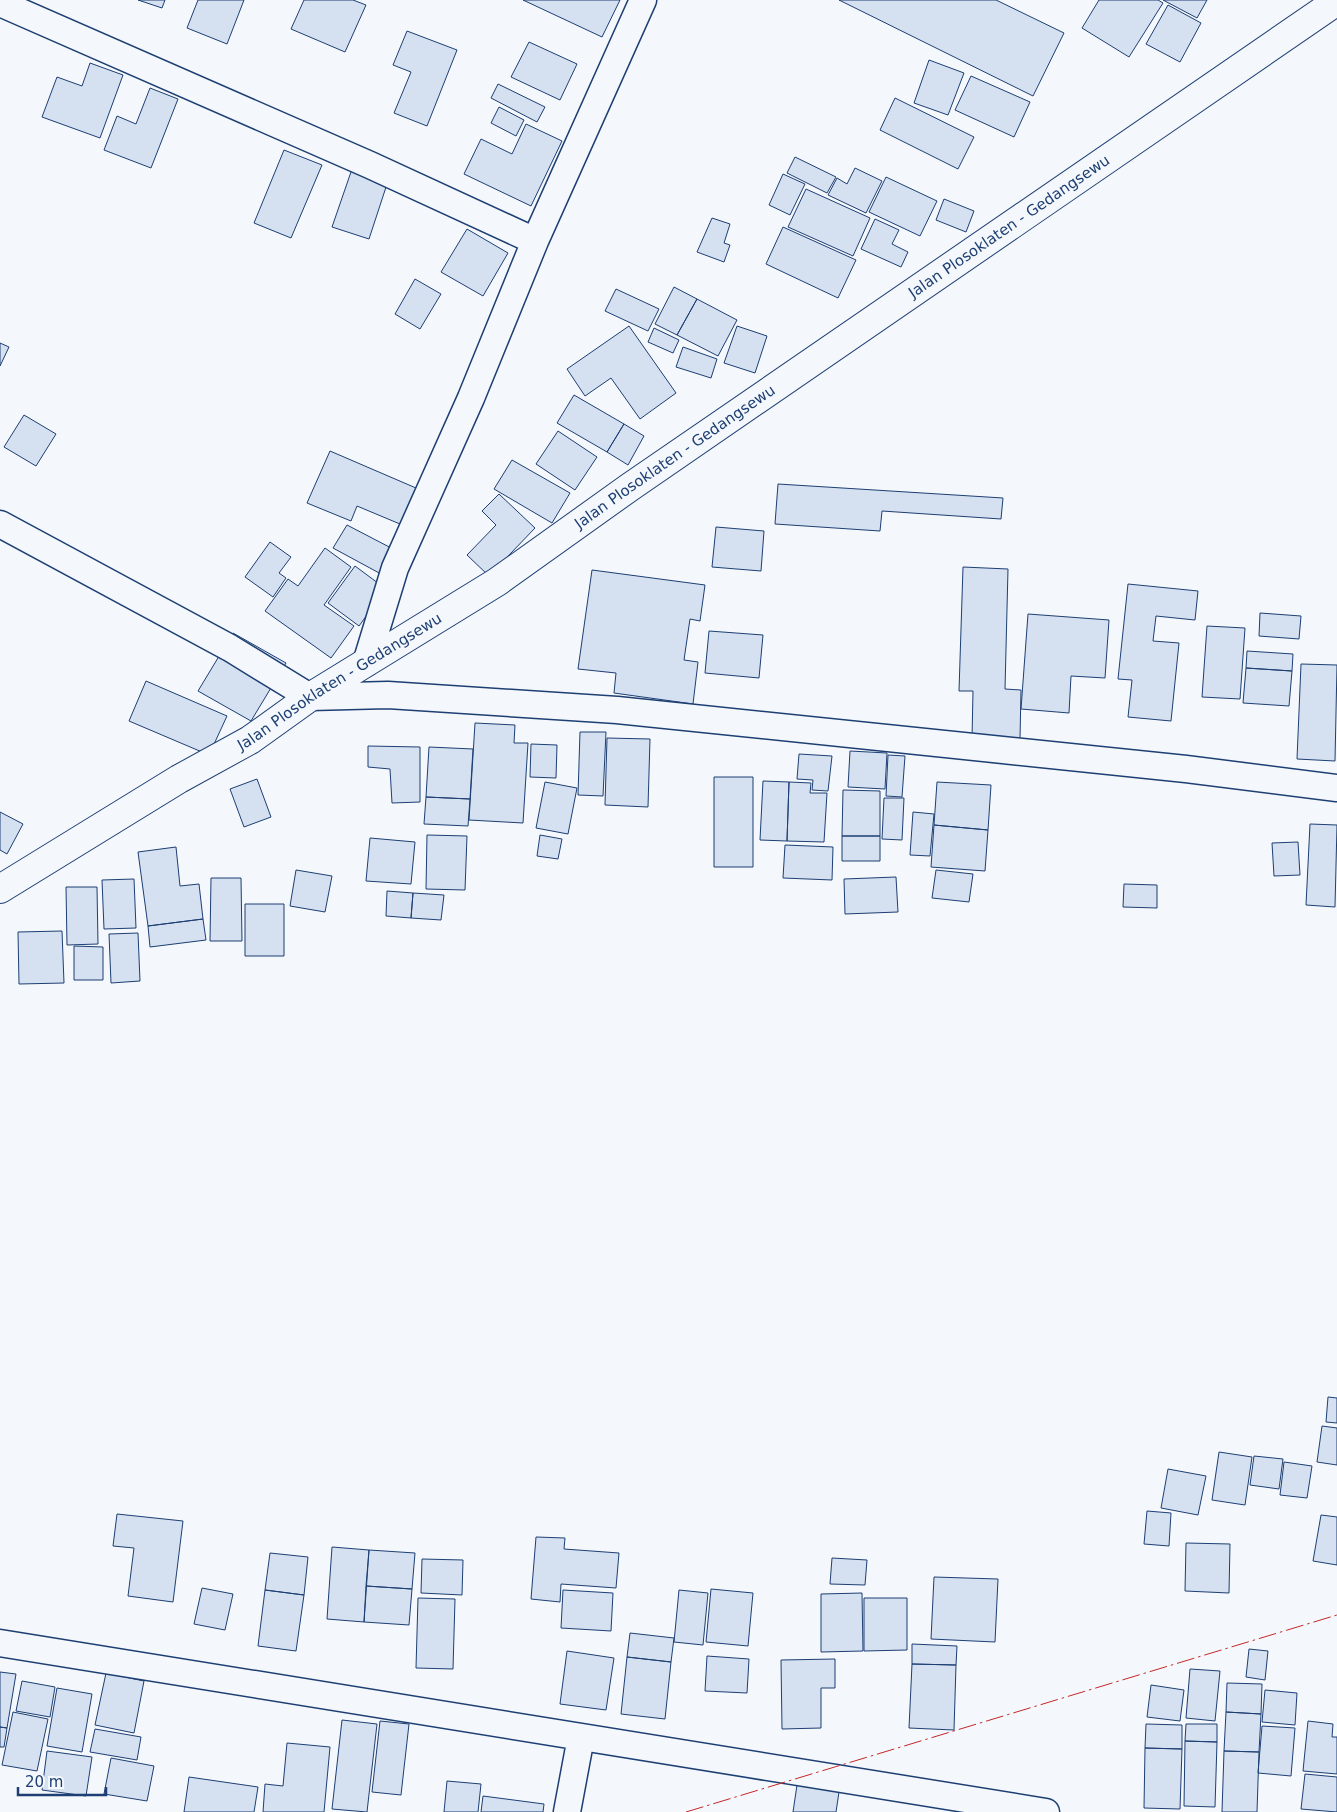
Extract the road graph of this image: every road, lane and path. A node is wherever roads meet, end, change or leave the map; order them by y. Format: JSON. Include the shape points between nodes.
{"nodes":[{"id":1,"x":643,"y":0,"type":"edge"},
{"id":2,"x":1331,"y":1,"type":"edge"},
{"id":3,"x":0,"y":3,"type":"edge"},
{"id":4,"x":535,"y":241,"type":"junction"},
{"id":5,"x":0,"y":524,"type":"edge"},
{"id":6,"x":366,"y":663,"type":"junction"},
{"id":7,"x":310,"y":697,"type":"junction"},
{"id":8,"x":1337,"y":788,"type":"edge"},
{"id":9,"x":0,"y":889,"type":"edge"},
{"id":10,"x":0,"y":1643,"type":"edge"},
{"id":11,"x":581,"y":1737,"type":"junction"},
{"id":12,"x":567,"y":1812,"type":"edge"},
{"id":13,"x":1046,"y":1812,"type":"edge"}],
"edges":[{"from":1,"to":4,"type":"street"},
{"from":2,"to":6,"type":"main road","name":"Jalan Plosoklaten - Gedangsewu","via":[[497,582]]},
{"from":3,"to":4,"type":"street"},
{"from":4,"to":6,"type":"street","via":[[471,398],[395,568]]},
{"from":5,"to":7,"type":"street","via":[[230,648]]},
{"from":6,"to":7,"type":"main road","name":"Jalan Plosoklaten - Gedangsewu"},
{"from":7,"to":8,"type":"street","via":[[388,695],[617,710],[1176,768]]},
{"from":7,"to":9,"type":"main road","name":"Jalan Plosoklaten - Gedangsewu","via":[[250,740],[179,779]]},
{"from":10,"to":11,"type":"street"},
{"from":11,"to":12,"type":"street"},
{"from":11,"to":13,"type":"street"}]}
